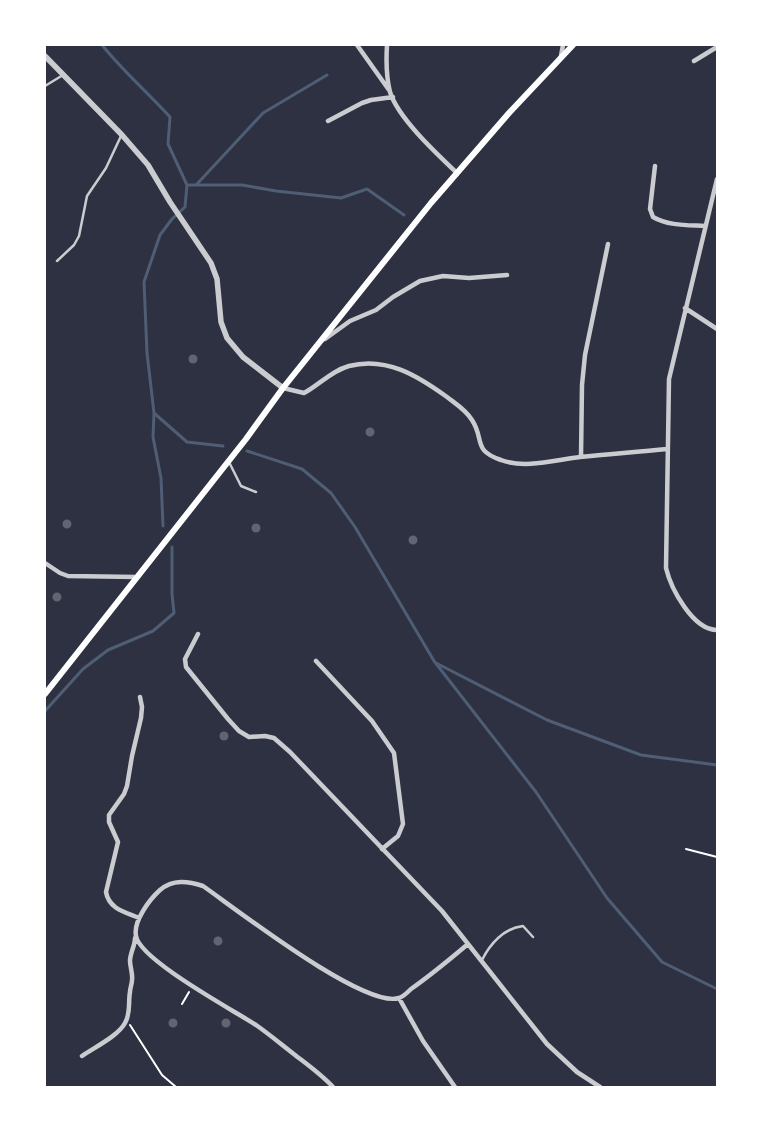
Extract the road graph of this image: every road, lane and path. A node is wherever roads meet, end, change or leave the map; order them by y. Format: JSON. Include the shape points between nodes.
{"nodes":[{"id":1,"x":357,"y":45,"type":"edge"},
{"id":2,"x":387,"y":45,"type":"edge"},
{"id":3,"x":563,"y":45,"type":"edge"},
{"id":4,"x":573,"y":45,"type":"edge"},
{"id":5,"x":717,"y":46,"type":"edge"},
{"id":6,"x":45,"y":56,"type":"edge"},
{"id":7,"x":561,"y":58,"type":"junction"},
{"id":8,"x":694,"y":61,"type":"dead end"},
{"id":9,"x":63,"y":75,"type":"junction"},
{"id":10,"x":45,"y":86,"type":"edge"},
{"id":11,"x":390,"y":91,"type":"junction"},
{"id":12,"x":392,"y":97,"type":"junction"},
{"id":13,"x":328,"y":122,"type":"dead end"},
{"id":14,"x":122,"y":135,"type":"junction"},
{"id":15,"x":655,"y":166,"type":"dead end"},
{"id":16,"x":457,"y":173,"type":"junction"},
{"id":17,"x":717,"y":179,"type":"edge"},
{"id":18,"x":711,"y":203,"type":"junction"},
{"id":19,"x":717,"y":207,"type":"edge"},
{"id":20,"x":705,"y":226,"type":"junction"},
{"id":21,"x":608,"y":244,"type":"dead end"},
{"id":22,"x":57,"y":261,"type":"dead end"},
{"id":23,"x":507,"y":275,"type":"dead end"},
{"id":24,"x":685,"y":308,"type":"junction"},
{"id":25,"x":717,"y":329,"type":"edge"},
{"id":26,"x":320,"y":343,"type":"junction"},
{"id":27,"x":283,"y":388,"type":"junction"},
{"id":28,"x":668,"y":449,"type":"junction"},
{"id":29,"x":581,"y":457,"type":"junction"},
{"id":30,"x":228,"y":460,"type":"junction"},
{"id":31,"x":256,"y":492,"type":"dead end"},
{"id":32,"x":45,"y":563,"type":"edge"},
{"id":33,"x":137,"y":577,"type":"junction"},
{"id":34,"x":717,"y":630,"type":"edge"},
{"id":35,"x":198,"y":634,"type":"dead end"},
{"id":36,"x":316,"y":661,"type":"dead end"},
{"id":37,"x":45,"y":694,"type":"edge"},
{"id":38,"x":140,"y":697,"type":"dead end"},
{"id":39,"x":382,"y":849,"type":"junction"},
{"id":40,"x":686,"y":849,"type":"dead end"},
{"id":41,"x":717,"y":856,"type":"edge"},
{"id":42,"x":140,"y":918,"type":"junction"},
{"id":43,"x":135,"y":934,"type":"junction"},
{"id":44,"x":534,"y":937,"type":"dead end"},
{"id":45,"x":468,"y":944,"type":"junction"},
{"id":46,"x":481,"y":961,"type":"junction"},
{"id":47,"x":193,"y":986,"type":"junction"},
{"id":48,"x":399,"y":998,"type":"junction"},
{"id":49,"x":182,"y":1004,"type":"dead end"},
{"id":50,"x":126,"y":1019,"type":"junction"},
{"id":51,"x":82,"y":1056,"type":"dead end"},
{"id":52,"x":176,"y":1087,"type":"edge"},
{"id":53,"x":333,"y":1087,"type":"edge"},
{"id":54,"x":455,"y":1087,"type":"edge"},
{"id":55,"x":600,"y":1087,"type":"edge"}],
"edges":[{"from":1,"to":11,"type":"street"},
{"from":2,"to":11,"type":"street"},
{"from":3,"to":7,"type":"street"},
{"from":4,"to":7,"type":"main road"},
{"from":5,"to":8,"type":"street"},
{"from":6,"to":9,"type":"street"},
{"from":7,"to":16,"type":"main road"},
{"from":9,"to":10,"type":"lane"},
{"from":9,"to":14,"type":"street"},
{"from":11,"to":12,"type":"street"},
{"from":12,"to":13,"type":"street","via":[[362,103]]},
{"from":12,"to":16,"type":"street","via":[[405,117]]},
{"from":14,"to":22,"type":"lane","via":[[106,168],[87,196],[79,236]]},
{"from":14,"to":27,"type":"street","via":[[148,165],[205,252],[214,271],[221,322],[227,338],[242,357]]},
{"from":15,"to":20,"type":"street","via":[[650,208],[653,217]]},
{"from":16,"to":26,"type":"main road"},
{"from":17,"to":18,"type":"street"},
{"from":18,"to":19,"type":"street"},
{"from":18,"to":20,"type":"street"},
{"from":20,"to":24,"type":"street"},
{"from":21,"to":29,"type":"street","via":[[584,355]]},
{"from":23,"to":26,"type":"street","via":[[479,278],[443,276],[420,281],[376,310],[341,327]]},
{"from":24,"to":25,"type":"street"},
{"from":24,"to":28,"type":"street","via":[[669,379]]},
{"from":26,"to":27,"type":"main road"},
{"from":27,"to":29,"type":"street","via":[[304,393],[347,367],[387,365],[422,380],[465,411],[476,426],[487,455],[511,464]]},
{"from":27,"to":30,"type":"main road"},
{"from":28,"to":29,"type":"street"},
{"from":28,"to":34,"type":"street","via":[[666,568],[669,580],[700,625]]},
{"from":30,"to":31,"type":"lane","via":[[241,486]]},
{"from":30,"to":33,"type":"main road"},
{"from":32,"to":33,"type":"street","via":[[68,576]]},
{"from":33,"to":37,"type":"main road"},
{"from":35,"to":39,"type":"street","via":[[186,659],[186,667],[239,732],[249,737],[274,738]]},
{"from":36,"to":39,"type":"street","via":[[372,721],[394,753],[403,824],[398,836]]},
{"from":38,"to":42,"type":"street","via":[[141,718],[127,786],[109,816],[118,842],[106,892],[114,907]]},
{"from":39,"to":45,"type":"street"},
{"from":40,"to":41,"type":"path"},
{"from":42,"to":43,"type":"street"},
{"from":42,"to":48,"type":"street","via":[[154,896],[166,886],[189,882],[203,886],[296,952],[348,984],[374,997]]},
{"from":43,"to":47,"type":"street","via":[[139,945]]},
{"from":43,"to":50,"type":"street","via":[[130,963],[133,979]]},
{"from":44,"to":46,"type":"lane","via":[[522,926],[515,927],[500,936]]},
{"from":45,"to":46,"type":"street"},
{"from":45,"to":48,"type":"street"},
{"from":46,"to":55,"type":"street","via":[[547,1044],[577,1072]]},
{"from":47,"to":49,"type":"path"},
{"from":47,"to":53,"type":"street","via":[[257,1026]]},
{"from":48,"to":54,"type":"street","via":[[423,1041]]},
{"from":50,"to":51,"type":"street","via":[[112,1037]]},
{"from":50,"to":52,"type":"path","via":[[162,1075]]}]}
